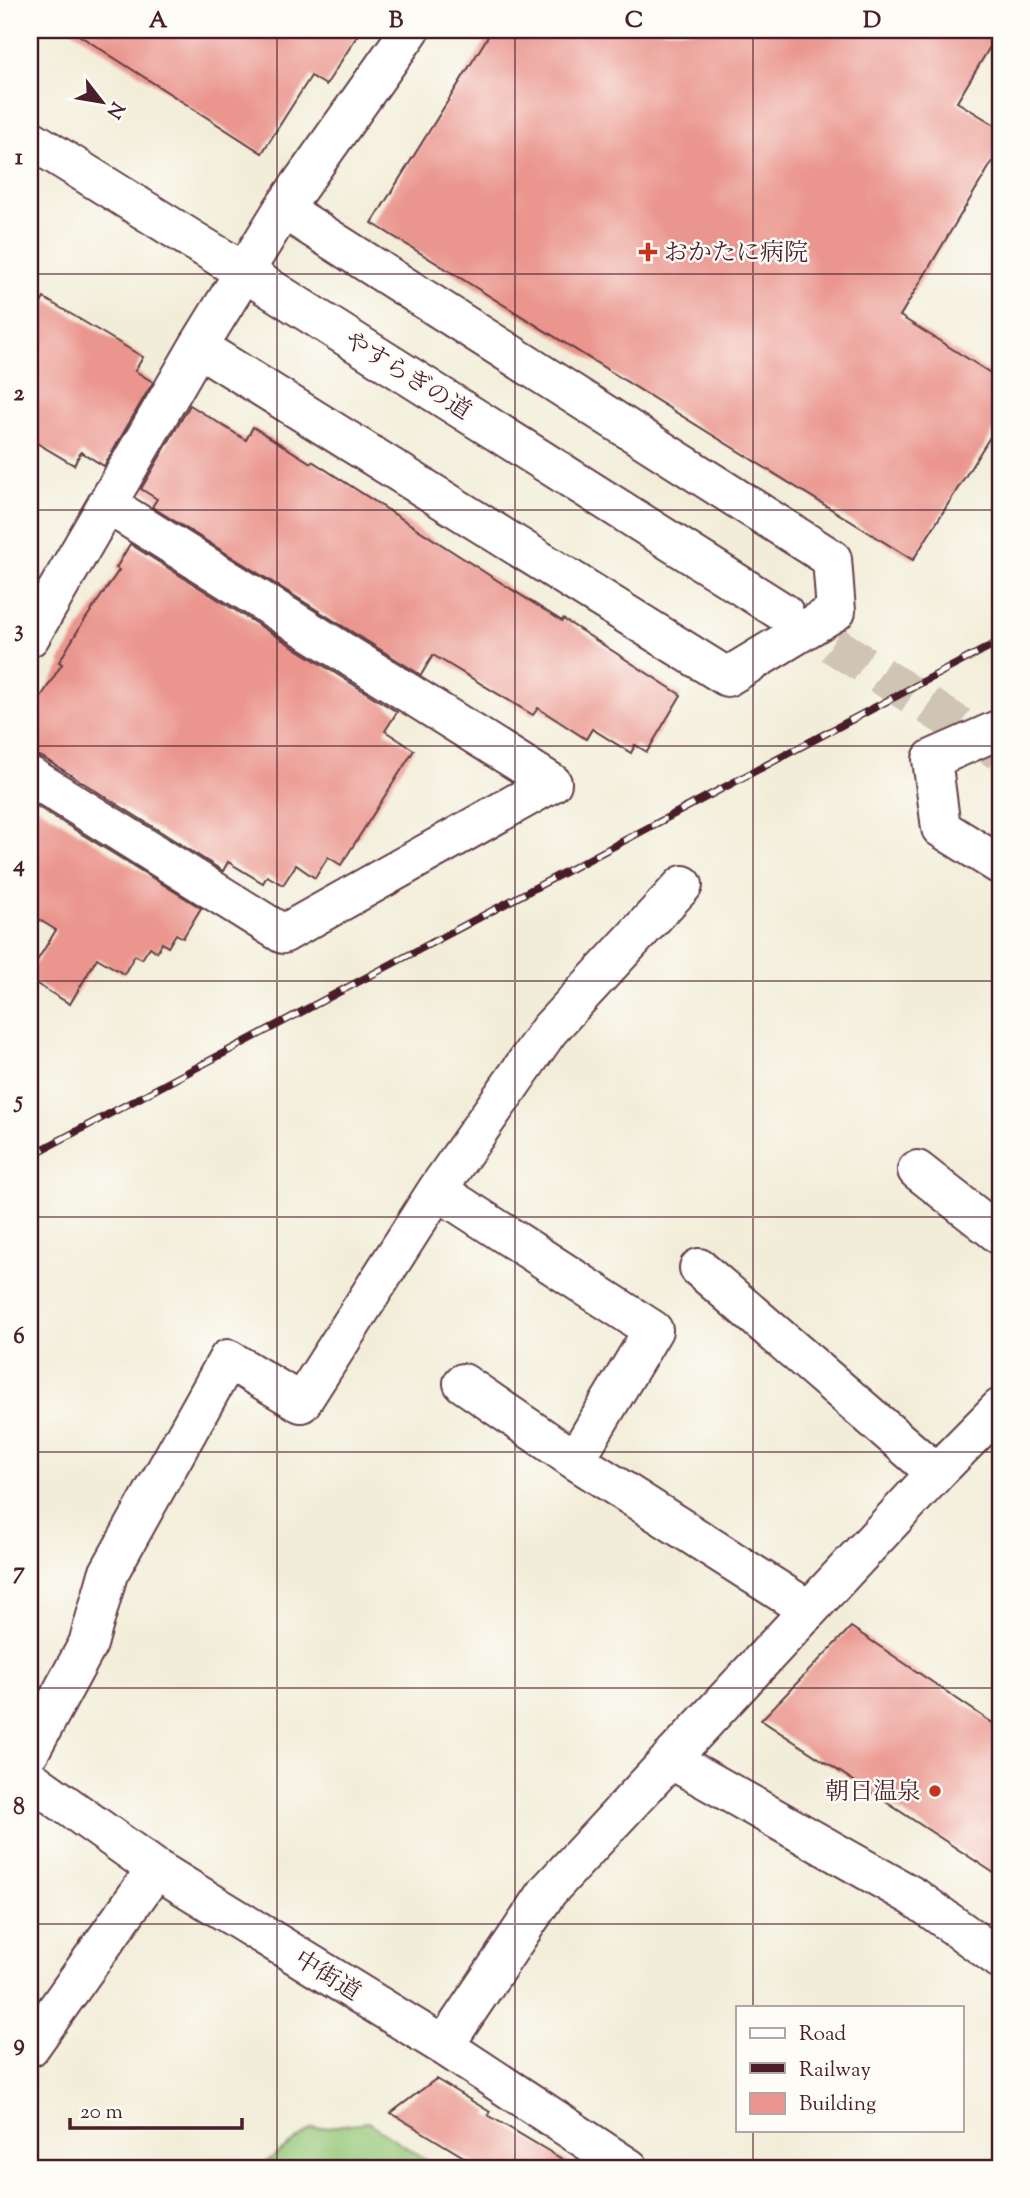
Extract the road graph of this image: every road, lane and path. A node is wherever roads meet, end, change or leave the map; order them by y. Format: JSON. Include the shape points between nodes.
{"nodes":[{"id":1,"x":410,"y":30,"type":"edge"},
{"id":2,"x":30,"y":139,"type":"edge"},
{"id":3,"x":283,"y":209,"type":"junction"},
{"id":4,"x":244,"y":272,"type":"junction"},
{"id":5,"x":198,"y":347,"type":"junction"},
{"id":6,"x":107,"y":504,"type":"junction"},
{"id":7,"x":784,"y":613,"type":"tunnel mouth"},
{"id":8,"x":30,"y":637,"type":"edge"},
{"id":9,"x":1000,"y":729,"type":"edge"},
{"id":10,"x":30,"y":776,"type":"edge"},
{"id":11,"x":1000,"y":865,"type":"edge"},
{"id":12,"x":683,"y":885,"type":"dead end"},
{"id":13,"x":918,"y":1170,"type":"dead end"},
{"id":14,"x":437,"y":1190,"type":"junction"},
{"id":15,"x":1000,"y":1235,"type":"edge"},
{"id":16,"x":699,"y":1268,"type":"dead end"},
{"id":17,"x":463,"y":1383,"type":"dead end"},
{"id":18,"x":1000,"y":1408,"type":"edge"},
{"id":19,"x":575,"y":1460,"type":"junction"},
{"id":20,"x":936,"y":1473,"type":"junction"},
{"id":21,"x":809,"y":1610,"type":"junction"},
{"id":22,"x":30,"y":1751,"type":"edge"},
{"id":23,"x":670,"y":1759,"type":"junction"},
{"id":24,"x":30,"y":1779,"type":"edge"},
{"id":25,"x":156,"y":1869,"type":"junction"},
{"id":26,"x":1000,"y":1959,"type":"edge"},
{"id":27,"x":444,"y":2046,"type":"junction"},
{"id":28,"x":30,"y":2047,"type":"edge"},
{"id":29,"x":629,"y":2168,"type":"edge"}],
"edges":[{"from":1,"to":3,"type":"street"},
{"from":2,"to":4,"type":"street","name":"やすらぎの道"},
{"from":3,"to":4,"type":"street"},
{"from":3,"to":5,"type":"street","via":[[832,559],[836,611],[727,677]]},
{"from":4,"to":5,"type":"street"},
{"from":4,"to":7,"type":"street","name":"やすらぎの道"},
{"from":5,"to":6,"type":"street"},
{"from":6,"to":8,"type":"street"},
{"from":6,"to":10,"type":"street","via":[[552,783],[283,934]]},
{"from":9,"to":11,"type":"street","via":[[932,759],[941,828]]},
{"from":12,"to":14,"type":"street","via":[[549,1030]]},
{"from":13,"to":15,"type":"street"},
{"from":14,"to":19,"type":"street","via":[[653,1330]]},
{"from":14,"to":22,"type":"street","via":[[301,1402],[228,1359],[108,1574],[88,1644]]},
{"from":16,"to":20,"type":"street"},
{"from":17,"to":19,"type":"street"},
{"from":18,"to":20,"type":"street"},
{"from":19,"to":21,"type":"street"},
{"from":20,"to":21,"type":"street"},
{"from":21,"to":23,"type":"street"},
{"from":23,"to":26,"type":"street","via":[[914,1897]]},
{"from":23,"to":27,"type":"street","via":[[548,1891]]},
{"from":24,"to":25,"type":"street","name":"中街道"},
{"from":25,"to":27,"type":"street","name":"中街道"},
{"from":25,"to":28,"type":"street"},
{"from":27,"to":29,"type":"street","name":"中街道"}]}
